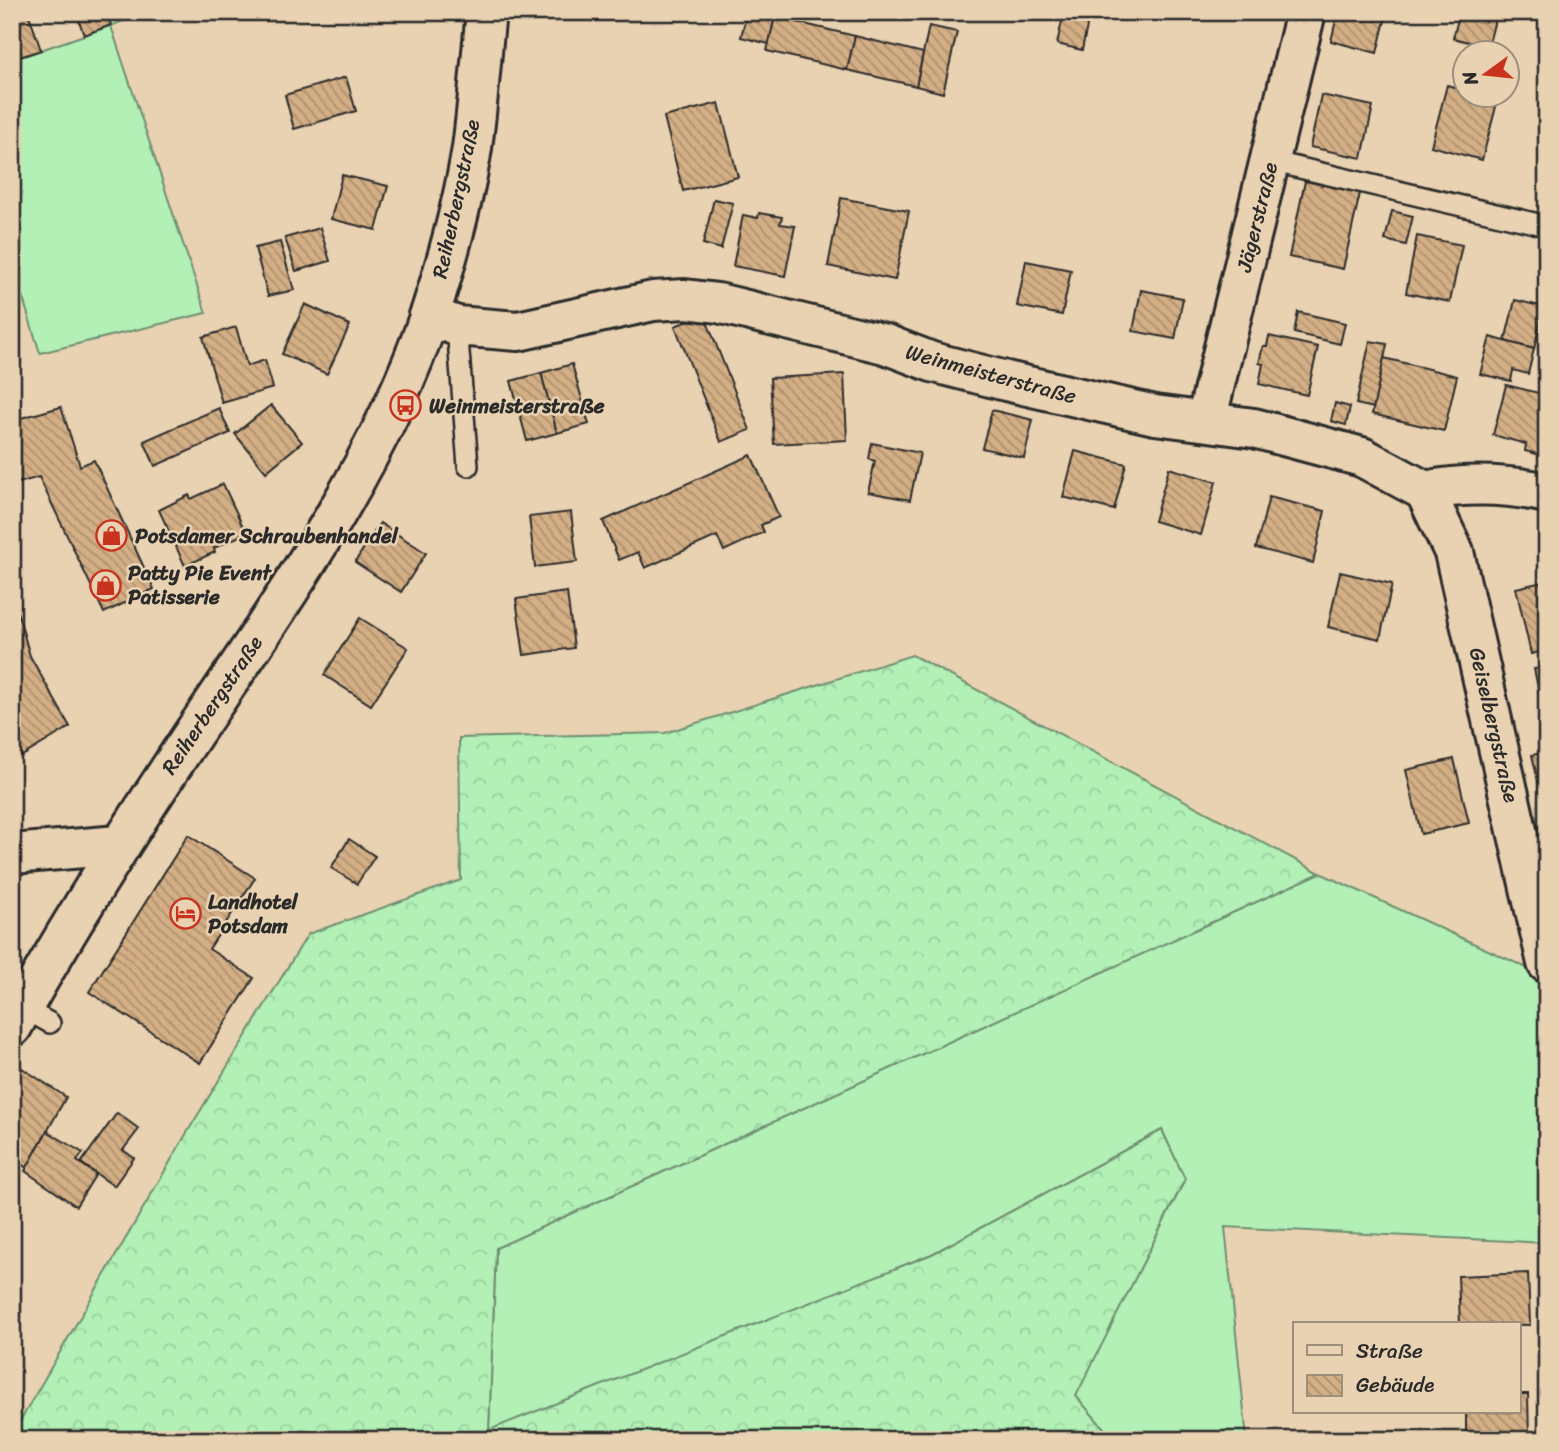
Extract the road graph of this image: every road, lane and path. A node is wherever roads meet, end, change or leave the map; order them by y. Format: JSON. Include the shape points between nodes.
{"nodes":[{"id":1,"x":486,"y":12,"type":"edge"},
{"id":2,"x":1306,"y":12,"type":"edge"},
{"id":3,"x":1270,"y":161,"type":"junction"},
{"id":4,"x":1547,"y":226,"type":"edge"},
{"id":5,"x":443,"y":321,"type":"junction"},
{"id":6,"x":1206,"y":421,"type":"junction"},
{"id":7,"x":468,"y":466,"type":"dead end"},
{"id":8,"x":1425,"y":491,"type":"junction"},
{"id":9,"x":1547,"y":493,"type":"edge"},
{"id":10,"x":119,"y":845,"type":"junction"},
{"id":11,"x":12,"y":854,"type":"edge"},
{"id":12,"x":1547,"y":963,"type":"edge"},
{"id":13,"x":28,"y":1019,"type":"edge"}],
"edges":[{"from":1,"to":5,"type":"street","name":"Reiherbergstraße","via":[[471,150],[453,233]]},
{"from":2,"to":3,"type":"street","name":"Jägerstraße"},
{"from":3,"to":4,"type":"lane"},
{"from":3,"to":6,"type":"street","name":"Jägerstraße"},
{"from":5,"to":6,"type":"street","name":"Weinmeisterstraße","via":[[518,331],[653,301],[718,303],[885,344],[1006,381],[1155,415]]},
{"from":5,"to":7,"type":"lane"},
{"from":5,"to":10,"type":"street","name":"Reiherbergstraße","via":[[352,483],[252,646]]},
{"from":6,"to":8,"type":"street","name":"Weinmeisterstraße","via":[[1254,428],[1362,457]]},
{"from":8,"to":9,"type":"street","via":[[1453,485],[1518,486]]},
{"from":8,"to":12,"type":"street","name":"Geiselbergstraße","via":[[1454,552]]},
{"from":10,"to":11,"type":"street"},
{"from":10,"to":13,"type":"street","name":"Reiherbergstraße"}]}
